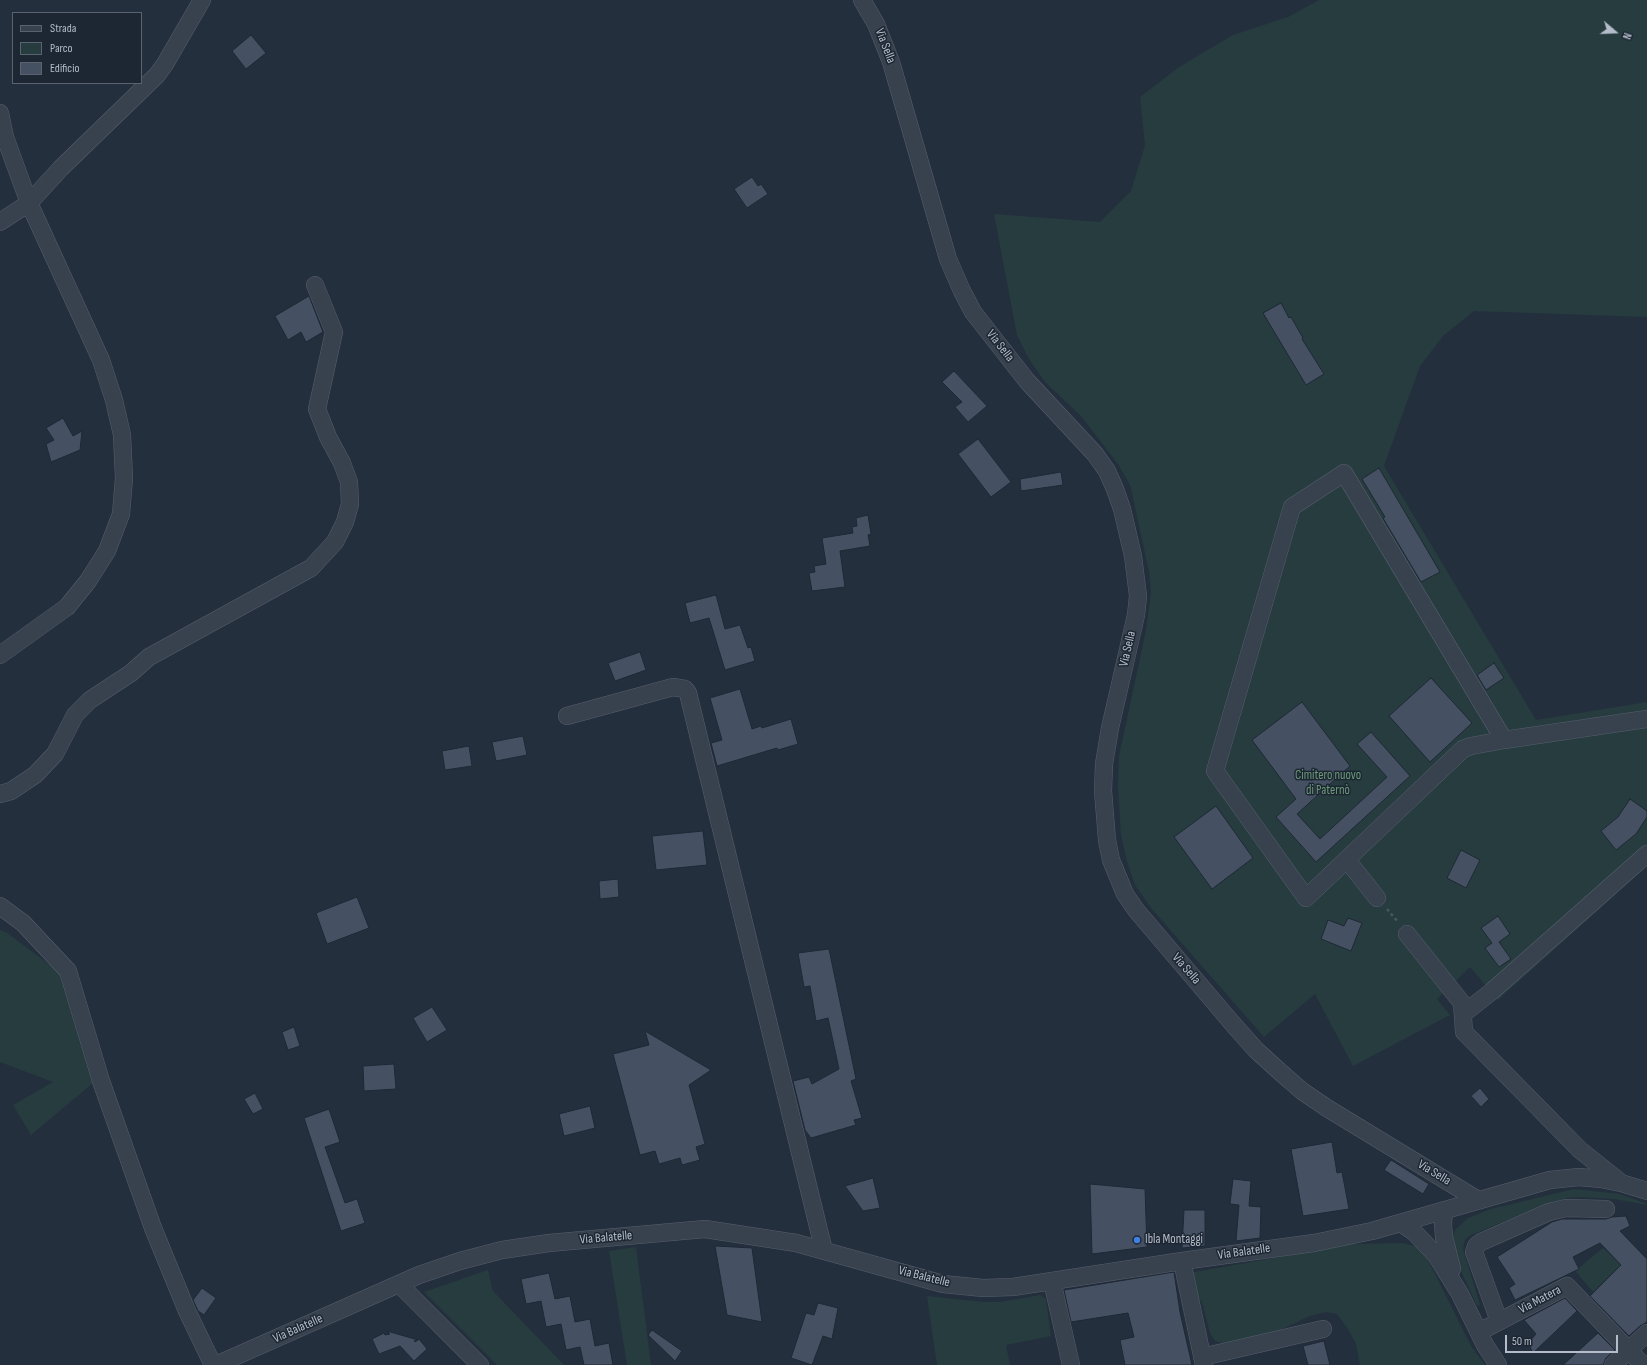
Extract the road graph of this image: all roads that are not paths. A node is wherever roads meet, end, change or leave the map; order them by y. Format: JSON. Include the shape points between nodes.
{"nodes":[{"id":1,"x":202,"y":0,"type":"edge"},
{"id":2,"x":862,"y":0,"type":"edge"},
{"id":3,"x":0,"y":113,"type":"edge"},
{"id":4,"x":29,"y":203,"type":"junction"},
{"id":5,"x":0,"y":222,"type":"edge"},
{"id":6,"x":315,"y":286,"type":"dead end"},
{"id":7,"x":0,"y":655,"type":"edge"},
{"id":8,"x":567,"y":716,"type":"dead end"},
{"id":9,"x":1647,"y":719,"type":"edge"},
{"id":10,"x":1504,"y":740,"type":"junction"},
{"id":11,"x":0,"y":794,"type":"edge"},
{"id":12,"x":1647,"y":854,"type":"edge"},
{"id":13,"x":1347,"y":860,"type":"junction"},
{"id":14,"x":1377,"y":898,"type":"road end"},
{"id":15,"x":0,"y":906,"type":"edge"},
{"id":16,"x":1407,"y":934,"type":"road end"},
{"id":17,"x":1463,"y":1014,"type":"junction"},
{"id":18,"x":1621,"y":1183,"type":"junction"},
{"id":19,"x":1647,"y":1191,"type":"edge"},
{"id":20,"x":1478,"y":1200,"type":"junction"},
{"id":21,"x":1606,"y":1209,"type":"dead end"},
{"id":22,"x":1444,"y":1210,"type":"junction"},
{"id":23,"x":1401,"y":1223,"type":"junction"},
{"id":24,"x":824,"y":1251,"type":"junction"},
{"id":25,"x":1182,"y":1261,"type":"junction"},
{"id":26,"x":1052,"y":1281,"type":"junction"},
{"id":27,"x":399,"y":1284,"type":"junction"},
{"id":28,"x":1460,"y":1294,"type":"junction"},
{"id":29,"x":1499,"y":1321,"type":"junction"},
{"id":30,"x":1323,"y":1329,"type":"dead end"},
{"id":31,"x":1479,"y":1332,"type":"junction"},
{"id":32,"x":1647,"y":1333,"type":"edge"},
{"id":33,"x":1629,"y":1350,"type":"junction"},
{"id":34,"x":1203,"y":1361,"type":"edge"},
{"id":35,"x":214,"y":1365,"type":"edge"},
{"id":36,"x":480,"y":1365,"type":"edge"},
{"id":37,"x":1072,"y":1365,"type":"edge"},
{"id":38,"x":1498,"y":1365,"type":"edge"},
{"id":39,"x":1613,"y":1365,"type":"edge"},
{"id":40,"x":1643,"y":1365,"type":"edge"}],
"edges":[{"from":1,"to":4,"type":"street","via":[[157,75],[61,168]]},
{"from":2,"to":20,"type":"street","name":"Via Sella","via":[[876,24],[891,62],[948,259],[962,291],[973,312],[1027,381],[1095,454],[1116,489],[1122,509],[1133,556],[1138,596],[1110,728],[1103,791],[1111,860],[1125,894],[1256,1050],[1302,1091]]},
{"from":3,"to":4,"type":"street","via":[[5,137]]},
{"from":4,"to":5,"type":"street"},
{"from":4,"to":7,"type":"street","via":[[103,367],[122,436],[124,478],[121,514],[107,551],[88,581],[67,607]]},
{"from":6,"to":11,"type":"street","via":[[334,332],[317,409],[349,482],[350,504],[336,542],[311,568],[149,657],[131,673],[90,700],[75,715],[55,754],[35,775],[11,791]]},
{"from":8,"to":24,"type":"street","via":[[673,687],[685,689],[688,693]]},
{"from":9,"to":10,"type":"street"},
{"from":10,"to":13,"type":"street","via":[[1463,749]]},
{"from":10,"to":13,"type":"street","via":[[1344,473],[1292,507],[1215,771],[1306,898]]},
{"from":12,"to":17,"type":"street"},
{"from":13,"to":14,"type":"street"},
{"from":15,"to":35,"type":"street","via":[[23,923],[68,971],[100,1081],[153,1228],[187,1311]]},
{"from":16,"to":17,"type":"street","via":[[1462,1003]]},
{"from":17,"to":18,"type":"street","via":[[1464,1032],[1472,1042],[1580,1150]]},
{"from":18,"to":19,"type":"street","name":"Via Balatelle"},
{"from":18,"to":20,"type":"street","name":"Via Balatelle","via":[[1579,1177],[1550,1180]]},
{"from":20,"to":22,"type":"street","name":"Via Balatelle"},
{"from":21,"to":29,"type":"street","via":[[1566,1208],[1549,1212],[1476,1246],[1474,1252]]},
{"from":22,"to":23,"type":"street","name":"Via Balatelle"},
{"from":22,"to":28,"type":"street","via":[[1446,1249]]},
{"from":23,"to":25,"type":"street","name":"Via Balatelle","via":[[1314,1243]]},
{"from":23,"to":28,"type":"street","via":[[1423,1240],[1436,1255]]},
{"from":24,"to":26,"type":"street","name":"Via Balatelle","via":[[943,1284],[983,1288]]},
{"from":24,"to":27,"type":"street","name":"Via Balatelle","via":[[796,1243],[705,1229],[549,1243],[502,1250],[460,1261]]},
{"from":25,"to":26,"type":"street","name":"Via Balatelle"},
{"from":25,"to":34,"type":"street"},
{"from":26,"to":37,"type":"street"},
{"from":27,"to":35,"type":"street","name":"Via Balatelle"},
{"from":27,"to":36,"type":"street"},
{"from":28,"to":31,"type":"street"},
{"from":29,"to":31,"type":"street","name":"Via Matera"},
{"from":29,"to":33,"type":"street","name":"Via Matera","via":[[1567,1286]]},
{"from":30,"to":34,"type":"street"},
{"from":31,"to":38,"type":"street"},
{"from":32,"to":33,"type":"street"},
{"from":33,"to":39,"type":"street"},
{"from":33,"to":40,"type":"street","name":"Via Matera"}]}
